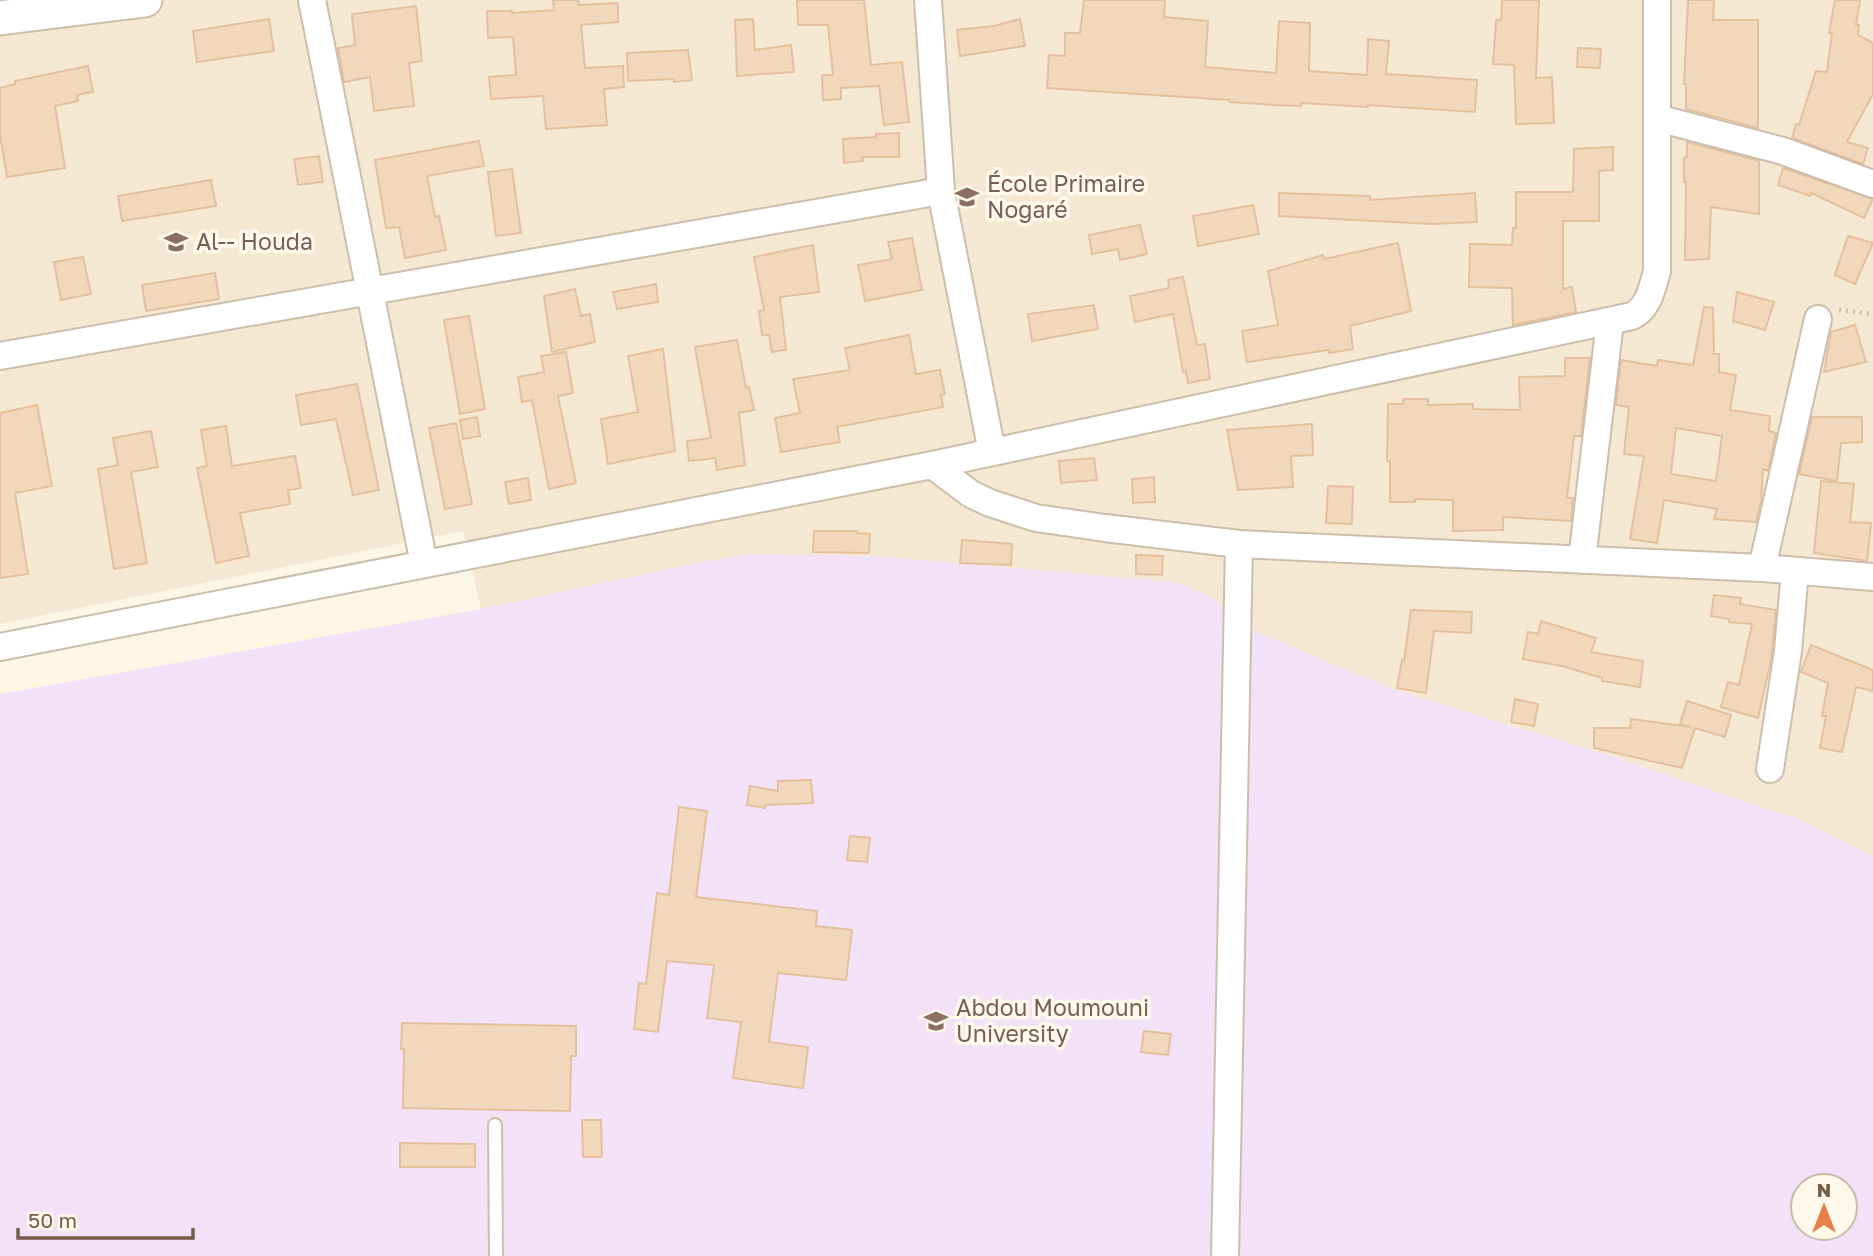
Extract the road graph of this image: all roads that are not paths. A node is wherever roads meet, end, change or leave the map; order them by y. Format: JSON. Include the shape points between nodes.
{"nodes":[{"id":1,"x":145,"y":0,"type":"edge"},
{"id":2,"x":312,"y":0,"type":"edge"},
{"id":3,"x":928,"y":0,"type":"edge"},
{"id":4,"x":1657,"y":0,"type":"edge"},
{"id":5,"x":0,"y":18,"type":"edge"},
{"id":6,"x":1657,"y":118,"type":"junction"},
{"id":7,"x":1873,"y":184,"type":"edge"},
{"id":8,"x":942,"y":191,"type":"junction"},
{"id":9,"x":370,"y":291,"type":"junction"},
{"id":10,"x":1818,"y":319,"type":"dead end"},
{"id":11,"x":1610,"y":322,"type":"junction"},
{"id":12,"x":0,"y":356,"type":"edge"},
{"id":13,"x":992,"y":453,"type":"junction"},
{"id":14,"x":932,"y":465,"type":"junction"},
{"id":15,"x":1239,"y":544,"type":"junction"},
{"id":16,"x":1582,"y":560,"type":"junction"},
{"id":17,"x":424,"y":564,"type":"junction"},
{"id":18,"x":1762,"y":568,"type":"junction"},
{"id":19,"x":1795,"y":571,"type":"junction"},
{"id":20,"x":1873,"y":578,"type":"edge"},
{"id":21,"x":0,"y":647,"type":"edge"},
{"id":22,"x":1770,"y":769,"type":"dead end"},
{"id":23,"x":495,"y":1125,"type":"dead end"},
{"id":24,"x":496,"y":1256,"type":"edge"},
{"id":25,"x":1225,"y":1256,"type":"edge"}],
"edges":[{"from":1,"to":5,"type":"street"},
{"from":2,"to":9,"type":"street"},
{"from":3,"to":8,"type":"street"},
{"from":4,"to":6,"type":"street"},
{"from":6,"to":7,"type":"street","via":[[1783,151]]},
{"from":6,"to":11,"type":"street","via":[[1657,271],[1648,302],[1639,313]]},
{"from":8,"to":9,"type":"street"},
{"from":8,"to":13,"type":"street"},
{"from":9,"to":12,"type":"street"},
{"from":9,"to":17,"type":"street"},
{"from":10,"to":18,"type":"street"},
{"from":11,"to":13,"type":"street"},
{"from":11,"to":16,"type":"street"},
{"from":13,"to":14,"type":"street"},
{"from":14,"to":15,"type":"street","via":[[971,494],[1035,518]]},
{"from":14,"to":17,"type":"street"},
{"from":15,"to":16,"type":"street"},
{"from":15,"to":25,"type":"street"},
{"from":16,"to":18,"type":"street"},
{"from":17,"to":21,"type":"street"},
{"from":18,"to":19,"type":"street"},
{"from":19,"to":20,"type":"street"},
{"from":19,"to":22,"type":"street"},
{"from":23,"to":24,"type":"lane"}]}
